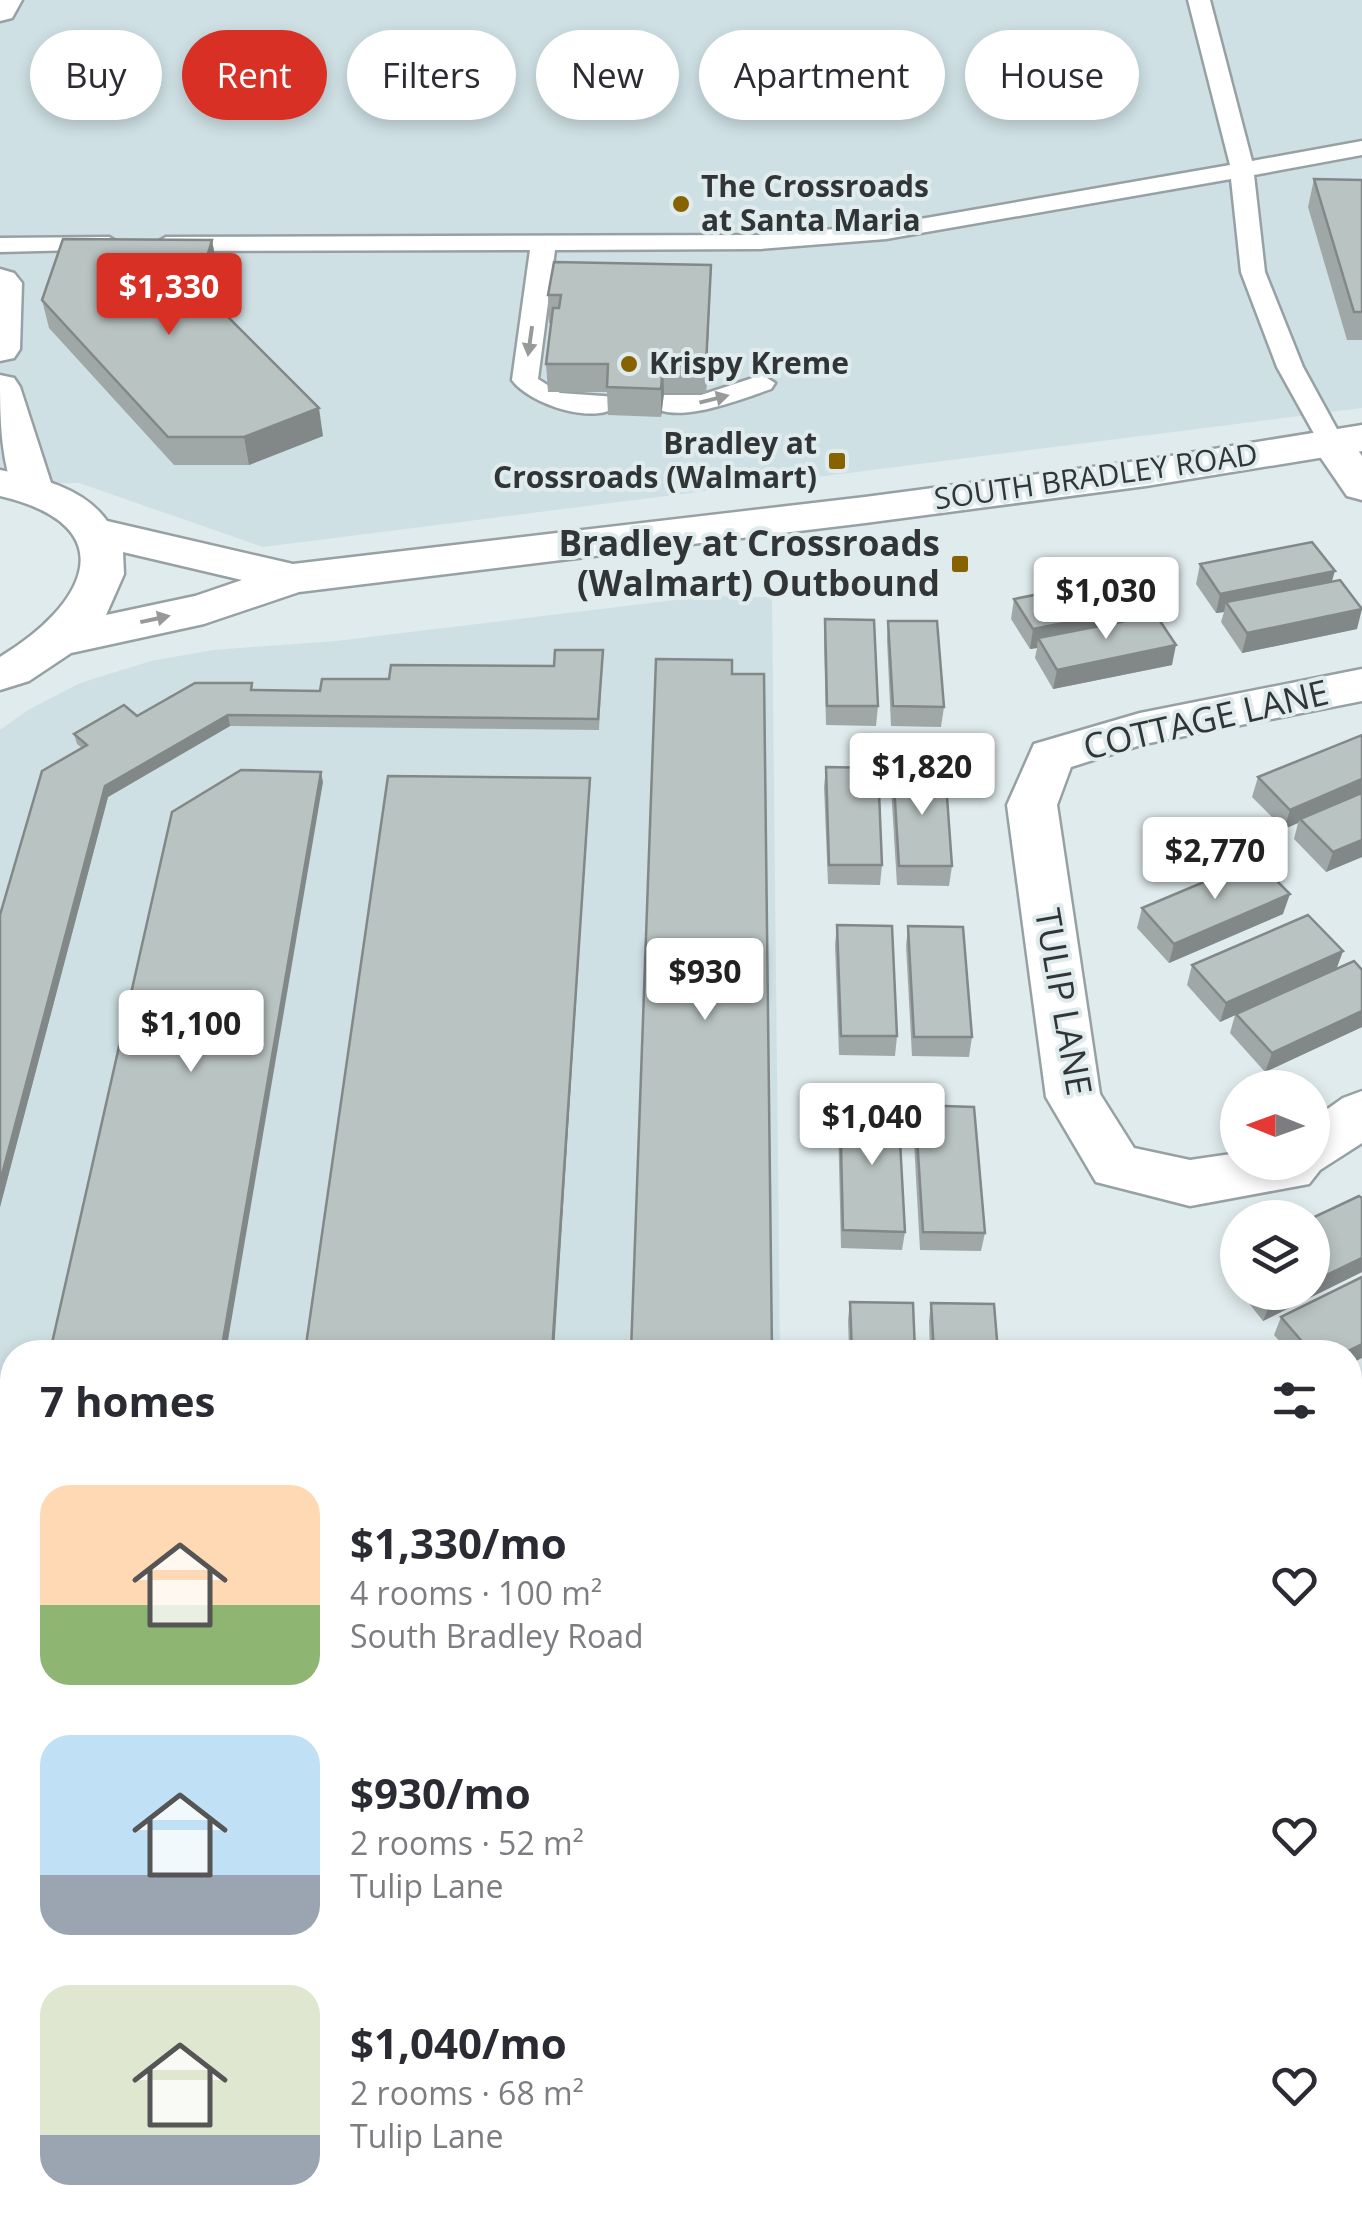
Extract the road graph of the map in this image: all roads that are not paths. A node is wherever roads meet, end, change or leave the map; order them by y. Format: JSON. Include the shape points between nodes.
{"nodes":[{"id":1,"x":5,"y":0,"type":"edge"},
{"id":2,"x":1199,"y":0,"type":"edge"},
{"id":3,"x":0,"y":11,"type":"edge"},
{"id":4,"x":1362,"y":148,"type":"edge"},
{"id":5,"x":1242,"y":168,"type":"junction"},
{"id":6,"x":543,"y":244,"type":"junction"},
{"id":7,"x":0,"y":245,"type":"edge"},
{"id":8,"x":0,"y":280,"type":"edge"},
{"id":9,"x":0,"y":350,"type":"edge"},
{"id":10,"x":762,"y":383,"type":"dead end"},
{"id":11,"x":0,"y":387,"type":"edge"},
{"id":12,"x":608,"y":402,"type":"edge"},
{"id":13,"x":662,"y":404,"type":"edge"},
{"id":14,"x":1347,"y":440,"type":"edge"},
{"id":15,"x":16,"y":486,"type":"edge"},
{"id":16,"x":1362,"y":487,"type":"edge"},
{"id":17,"x":90,"y":530,"type":"junction"},
{"id":18,"x":293,"y":578,"type":"junction"},
{"id":19,"x":59,"y":640,"type":"junction"},
{"id":20,"x":0,"y":676,"type":"edge"},
{"id":21,"x":1362,"y":685,"type":"edge"},
{"id":22,"x":1051,"y":756,"type":"joint"},
{"id":23,"x":1362,"y":1113,"type":"edge"},
{"id":24,"x":1330,"y":1137,"type":"edge"},
{"id":25,"x":1220,"y":1179,"type":"edge"}],
"edges":[{"from":1,"to":3,"type":"street"},
{"from":2,"to":5,"type":"lane"},
{"from":4,"to":5,"type":"lane"},
{"from":5,"to":6,"type":"lane","via":[[886,232],[760,242]]},
{"from":5,"to":14,"type":"lane","via":[[1254,272],[1290,367]]},
{"from":6,"to":7,"type":"lane"},
{"from":6,"to":12,"type":"lane","one_way":true,"via":[[525,380],[555,401]]},
{"from":8,"to":9,"type":"street"},
{"from":13,"to":10,"type":"lane","one_way":true,"via":[[703,404]]},
{"from":11,"to":15,"type":"street"},
{"from":14,"to":16,"type":"street"},
{"from":14,"to":18,"type":"street","name":"SOUTH BRADLEY ROAD","via":[[864,510]]},
{"from":15,"to":17,"type":"street","via":[[84,519]]},
{"from":17,"to":18,"type":"street","name":"SOUTH BRADLEY ROAD"},
{"from":17,"to":19,"type":"street","via":[[104,557],[94,602]]},
{"from":19,"to":18,"type":"street","name":"SOUTH BRADLEY ROAD","one_way":true,"via":[[204,609]]},
{"from":19,"to":20,"type":"street"},
{"from":21,"to":22,"type":"street","name":"COTTAGE LANE","via":[[1140,729]]},
{"from":22,"to":25,"type":"street","name":"TULIP LANE","via":[[1032,805],[1072,1097],[1116,1166],[1190,1184]]},
{"from":23,"to":24,"type":"street"}]}
